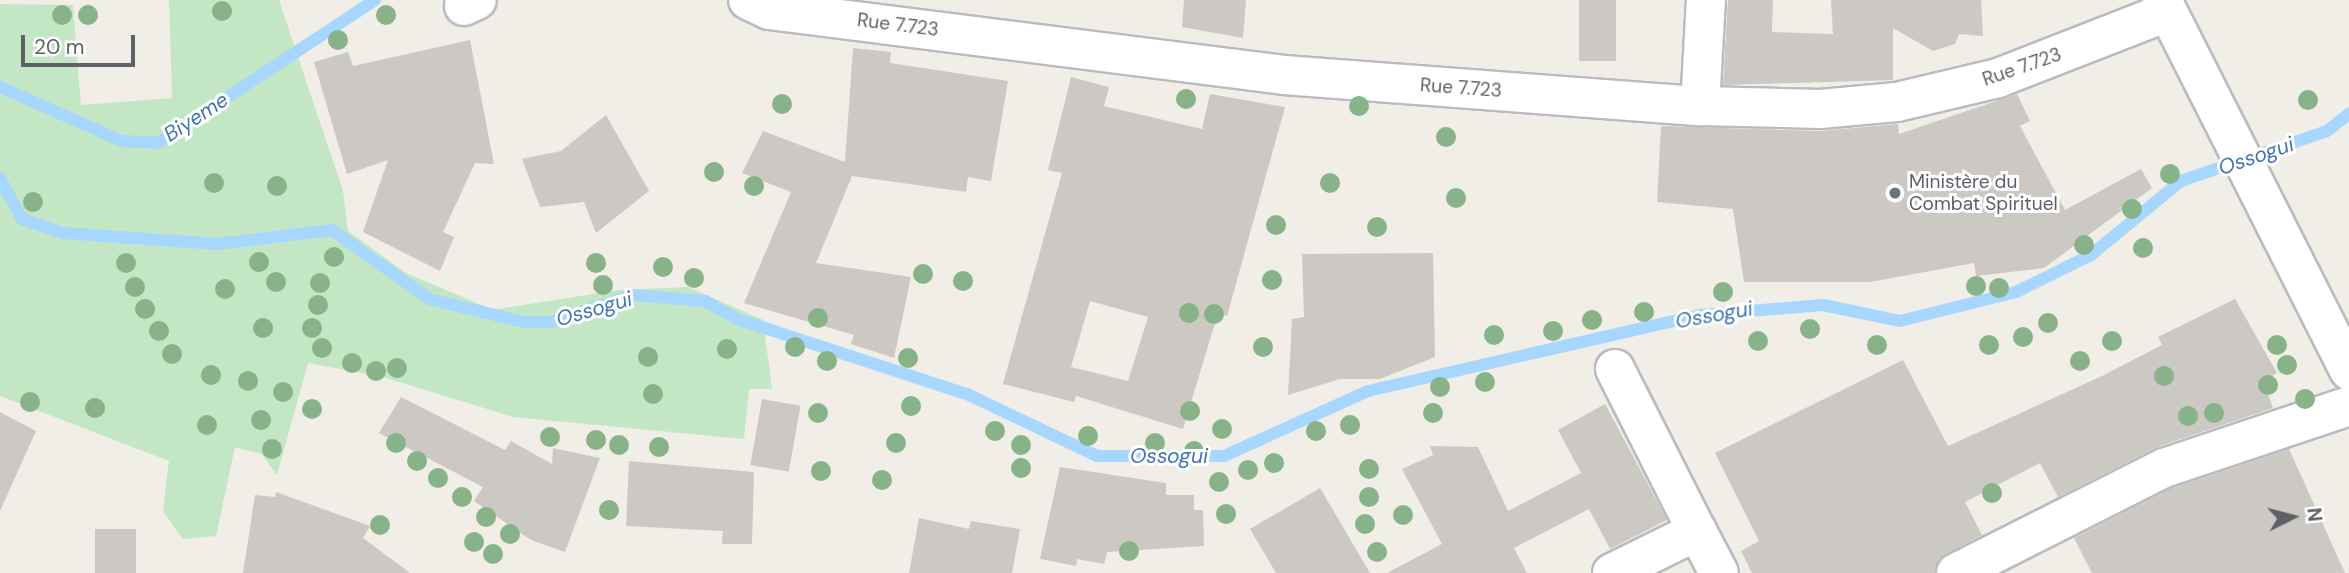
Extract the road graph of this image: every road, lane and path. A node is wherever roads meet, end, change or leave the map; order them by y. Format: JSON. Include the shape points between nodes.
{"nodes":[{"id":1,"x":748,"y":0,"type":"edge"},
{"id":2,"x":1706,"y":0,"type":"edge"},
{"id":3,"x":2164,"y":6,"type":"edge"},
{"id":4,"x":1700,"y":106,"type":"junction"},
{"id":5,"x":1615,"y":369,"type":"dead end"},
{"id":6,"x":2349,"y":370,"type":"edge"},
{"id":7,"x":2349,"y":406,"type":"edge"},
{"id":8,"x":1697,"y":531,"type":"junction"},
{"id":9,"x":1612,"y":573,"type":"edge"},
{"id":10,"x":1719,"y":573,"type":"edge"},
{"id":11,"x":1956,"y":573,"type":"edge"}],
"edges":[{"from":1,"to":4,"type":"street","name":"Rue 7.723","via":[[769,10],[1284,75]]},
{"from":2,"to":4,"type":"street"},
{"from":3,"to":4,"type":"street","name":"Rue 7.723","via":[[1998,78],[1897,102],[1820,109]]},
{"from":3,"to":6,"type":"street"},
{"from":5,"to":8,"type":"street"},
{"from":7,"to":11,"type":"street","via":[[2164,468]]},
{"from":8,"to":9,"type":"street"},
{"from":8,"to":10,"type":"street"}]}
